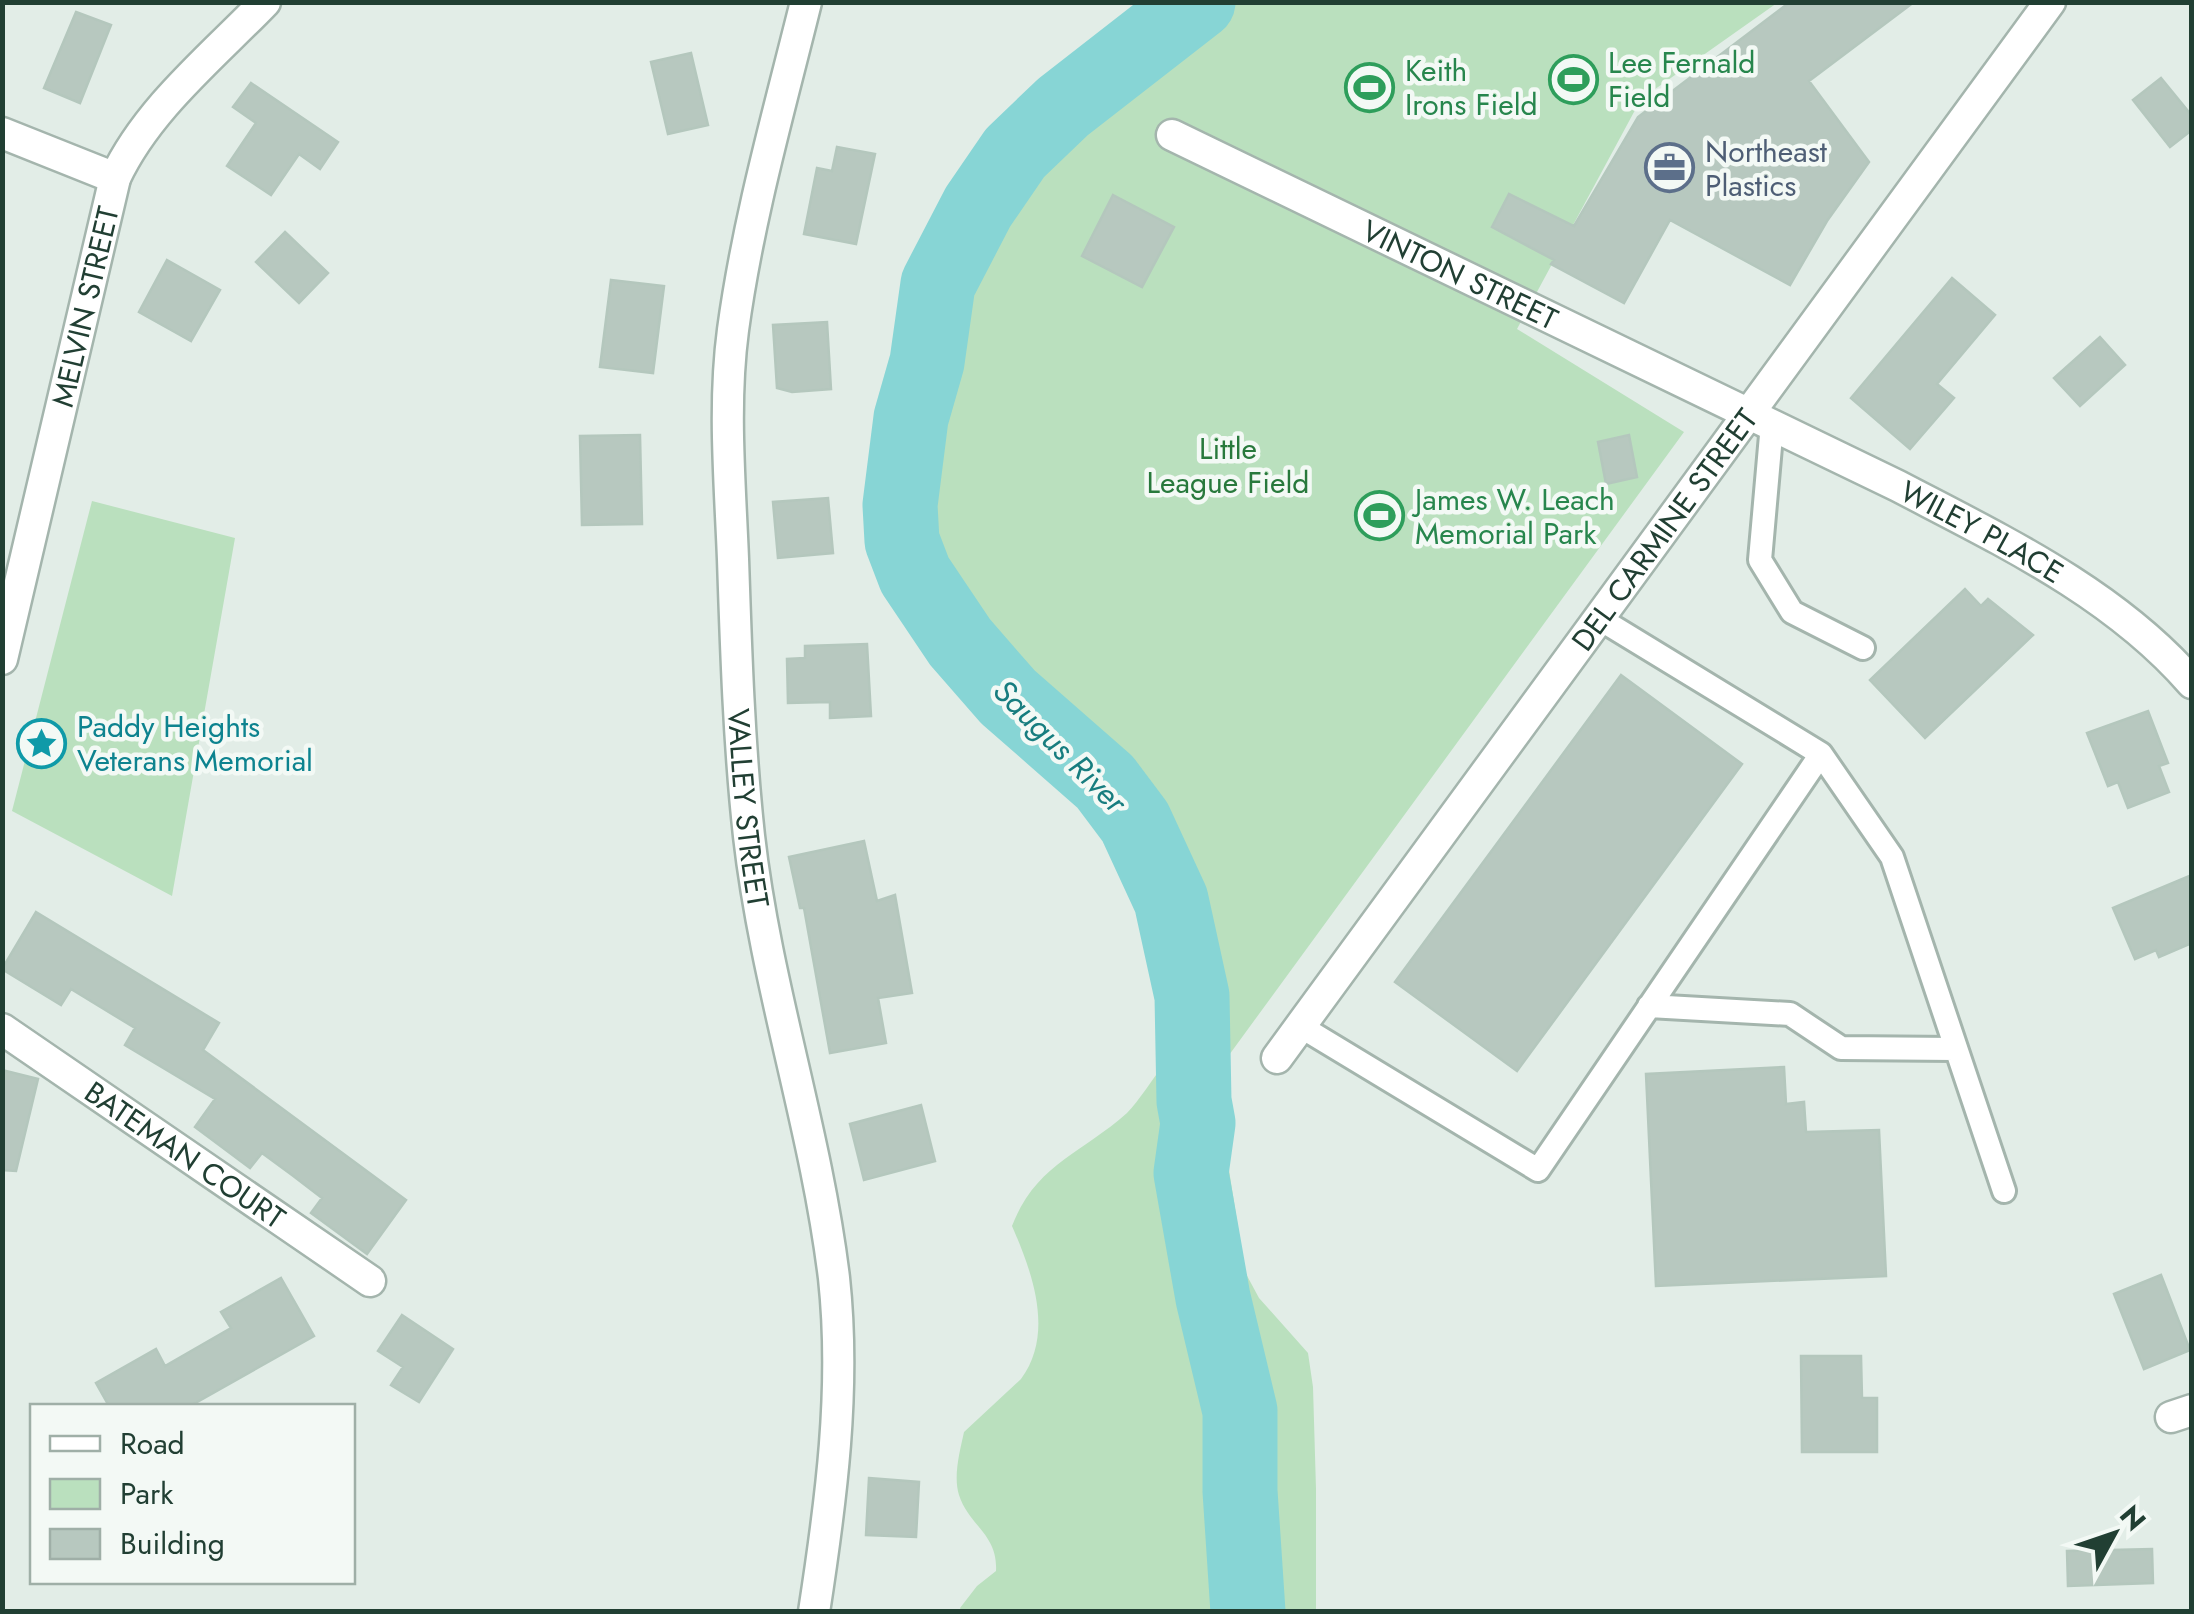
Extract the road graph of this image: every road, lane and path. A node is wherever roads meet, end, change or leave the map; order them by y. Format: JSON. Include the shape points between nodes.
{"nodes":[{"id":1,"x":265,"y":2,"type":"edge"},
{"id":2,"x":806,"y":2,"type":"edge"},
{"id":3,"x":2050,"y":2,"type":"edge"},
{"id":4,"x":2,"y":133,"type":"edge"},
{"id":5,"x":1172,"y":135,"type":"dead end"},
{"id":6,"x":115,"y":178,"type":"junction"},
{"id":7,"x":1761,"y":419,"type":"junction"},
{"id":8,"x":1600,"y":619,"type":"junction"},
{"id":9,"x":1863,"y":648,"type":"dead end"},
{"id":10,"x":2,"y":659,"type":"edge"},
{"id":11,"x":2192,"y":683,"type":"edge"},
{"id":12,"x":1821,"y":754,"type":"junction"},
{"id":13,"x":1650,"y":1006,"type":"junction"},
{"id":14,"x":1300,"y":1026,"type":"junction"},
{"id":15,"x":2,"y":1029,"type":"edge"},
{"id":16,"x":1954,"y":1048,"type":"junction"},
{"id":17,"x":1277,"y":1058,"type":"dead end"},
{"id":18,"x":2004,"y":1191,"type":"dead end"},
{"id":19,"x":370,"y":1281,"type":"dead end"},
{"id":20,"x":814,"y":1612,"type":"edge"}],
"edges":[{"from":1,"to":6,"type":"street","name":"MELVIN STREET","via":[[169,102]]},
{"from":2,"to":20,"type":"street","name":"VALLEY STREET","via":[[748,245],[728,413],[750,838],[772,977],[825,1213],[840,1358]]},
{"from":3,"to":7,"type":"street","name":"DEL CARMINE STREET"},
{"from":4,"to":6,"type":"street"},
{"from":5,"to":7,"type":"street","name":"VINTON STREET"},
{"from":6,"to":10,"type":"street","name":"MELVIN STREET"},
{"from":7,"to":8,"type":"street","name":"DEL CARMINE STREET"},
{"from":7,"to":9,"type":"lane","via":[[1760,560],[1792,612]]},
{"from":7,"to":11,"type":"street","name":"WILEY PLACE","via":[[2039,562],[2136,629]]},
{"from":8,"to":12,"type":"lane"},
{"from":8,"to":14,"type":"street","name":"DEL CARMINE STREET"},
{"from":12,"to":13,"type":"lane"},
{"from":12,"to":16,"type":"lane","via":[[1892,857]]},
{"from":13,"to":14,"type":"lane","via":[[1538,1170]]},
{"from":13,"to":16,"type":"lane","via":[[1790,1014],[1841,1048]]},
{"from":14,"to":17,"type":"street","name":"DEL CARMINE STREET"},
{"from":15,"to":19,"type":"street","name":"BATEMAN COURT"},
{"from":16,"to":18,"type":"lane"}]}
